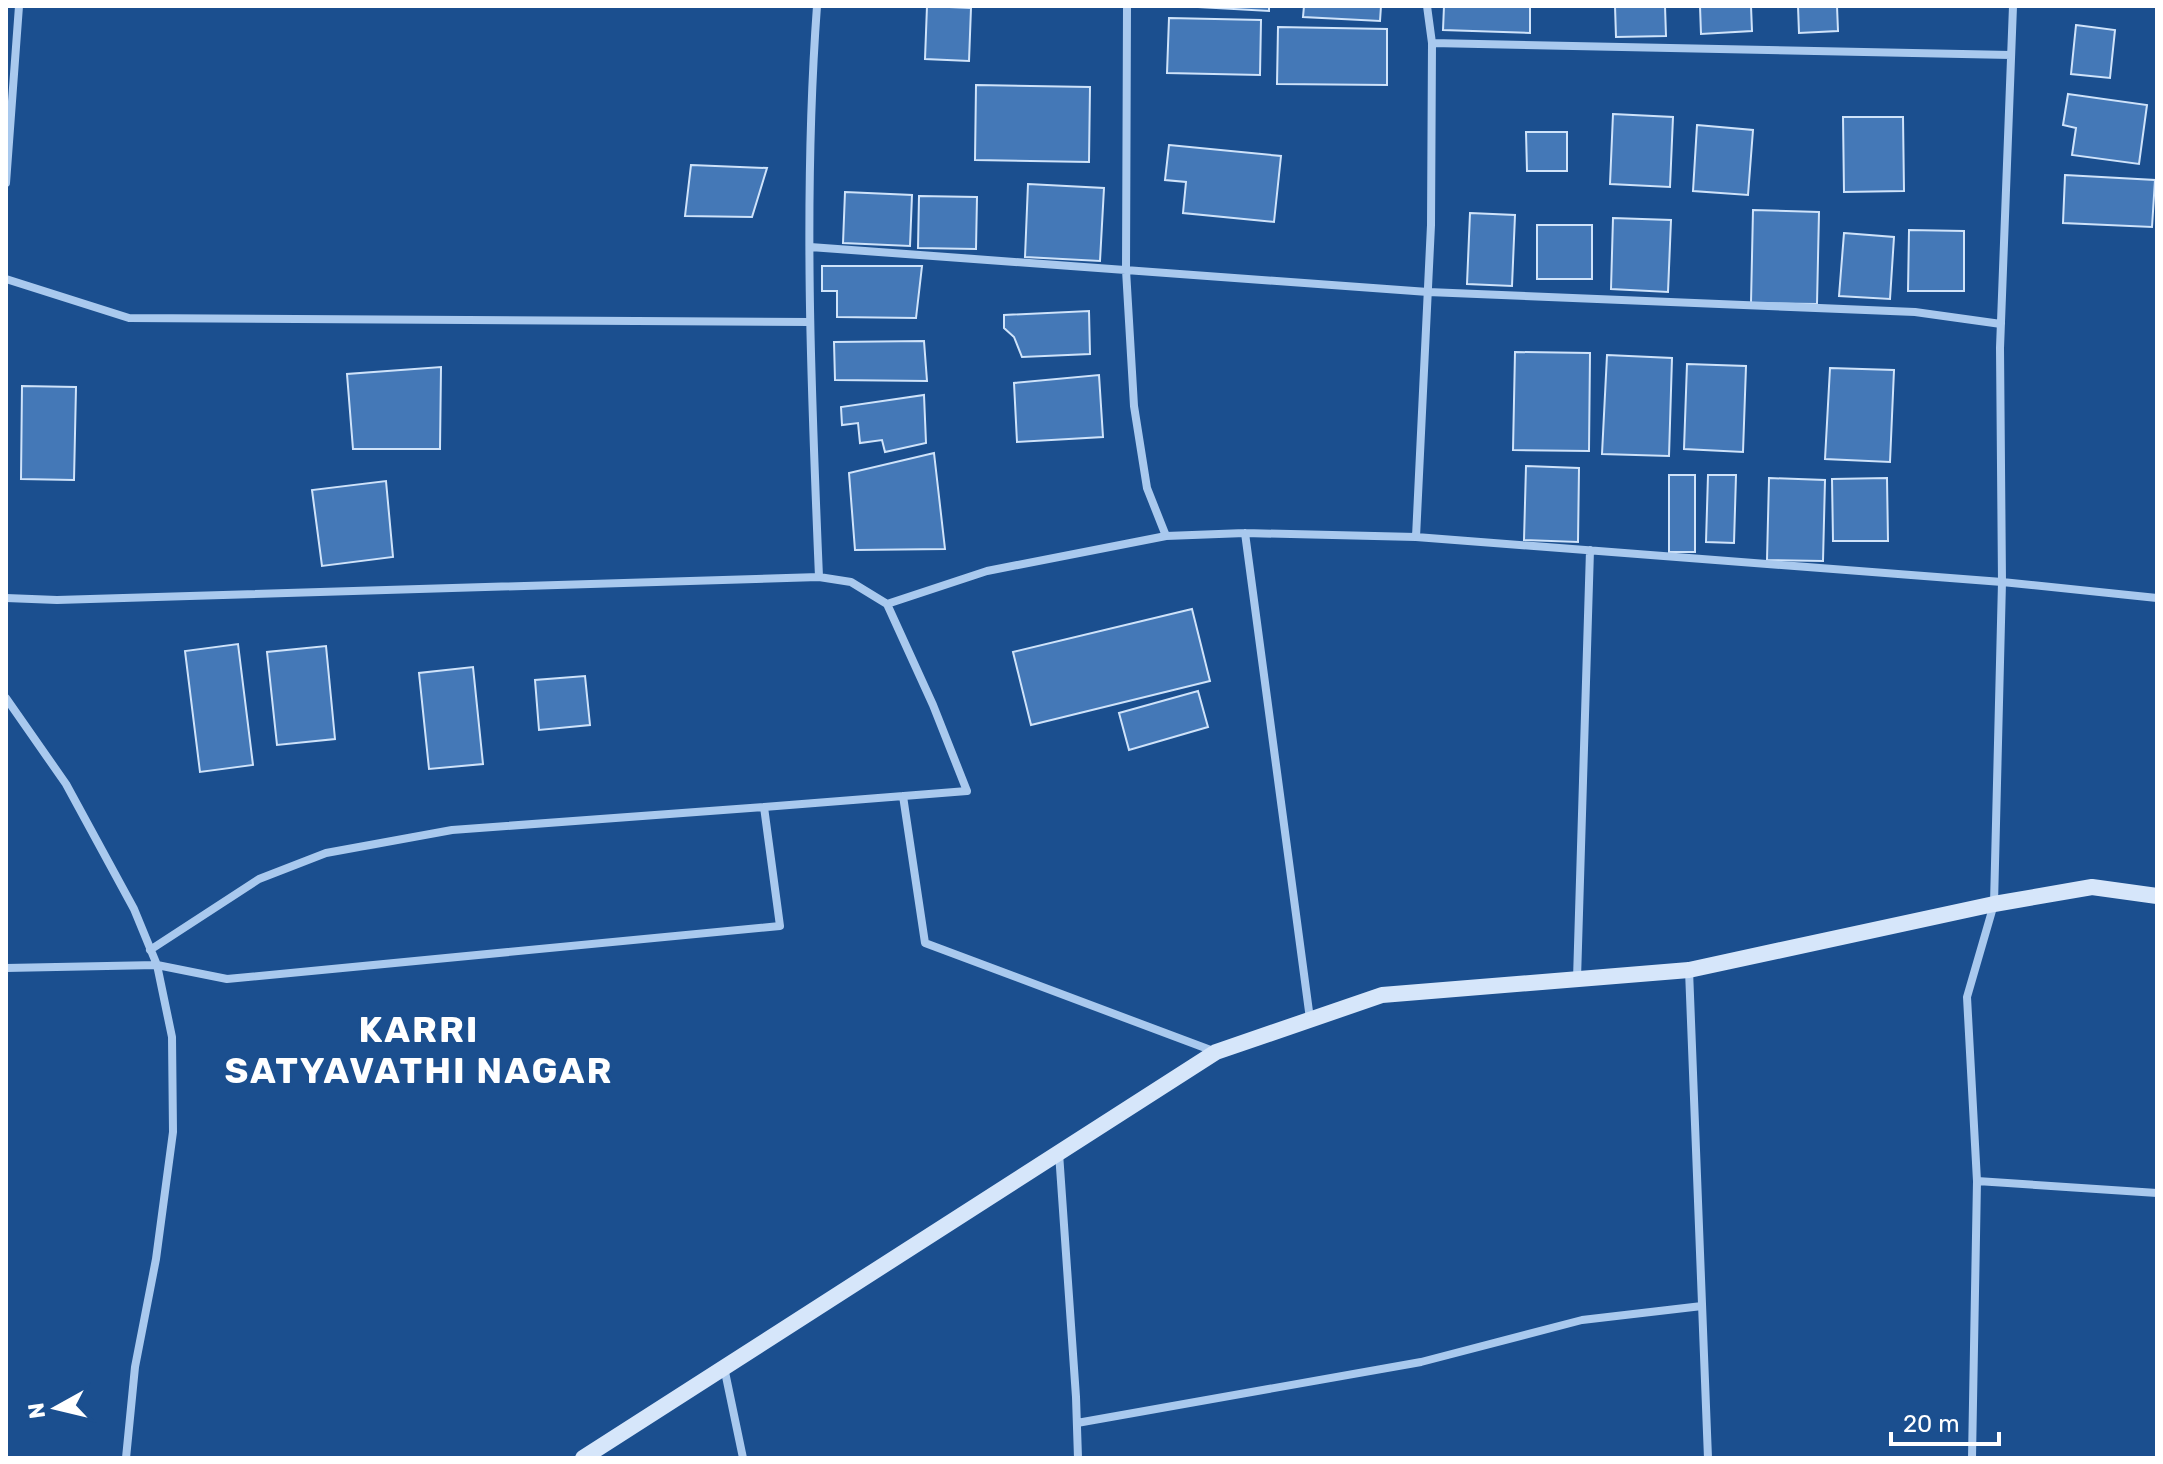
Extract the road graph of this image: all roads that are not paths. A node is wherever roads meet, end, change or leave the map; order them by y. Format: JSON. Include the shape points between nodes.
{"nodes":[{"id":1,"x":19,"y":6,"type":"edge"},
{"id":2,"x":817,"y":6,"type":"edge"},
{"id":3,"x":1127,"y":6,"type":"edge"},
{"id":4,"x":1427,"y":6,"type":"edge"},
{"id":5,"x":2013,"y":6,"type":"edge"},
{"id":6,"x":1432,"y":43,"type":"junction"},
{"id":7,"x":2011,"y":55,"type":"junction"},
{"id":8,"x":6,"y":183,"type":"edge"},
{"id":9,"x":810,"y":247,"type":"junction"},
{"id":10,"x":1126,"y":270,"type":"junction"},
{"id":11,"x":6,"y":279,"type":"edge"},
{"id":12,"x":1428,"y":292,"type":"junction"},
{"id":13,"x":810,"y":322,"type":"junction"},
{"id":14,"x":2001,"y":324,"type":"junction"},
{"id":15,"x":1245,"y":533,"type":"junction"},
{"id":16,"x":1166,"y":536,"type":"junction"},
{"id":17,"x":1416,"y":537,"type":"junction"},
{"id":18,"x":1590,"y":550,"type":"junction"},
{"id":19,"x":819,"y":577,"type":"junction"},
{"id":20,"x":2002,"y":582,"type":"junction"},
{"id":21,"x":6,"y":598,"type":"edge"},
{"id":22,"x":2157,"y":598,"type":"edge"},
{"id":23,"x":887,"y":604,"type":"junction"},
{"id":24,"x":6,"y":698,"type":"edge"},
{"id":25,"x":903,"y":796,"type":"junction"},
{"id":26,"x":764,"y":807,"type":"junction"},
{"id":27,"x":2157,"y":896,"type":"edge"},
{"id":28,"x":1994,"y":904,"type":"junction"},
{"id":29,"x":150,"y":950,"type":"junction"},
{"id":30,"x":157,"y":965,"type":"junction"},
{"id":31,"x":6,"y":968,"type":"edge"},
{"id":32,"x":1689,"y":970,"type":"junction"},
{"id":33,"x":1577,"y":979,"type":"junction"},
{"id":34,"x":1310,"y":1019,"type":"junction"},
{"id":35,"x":1216,"y":1052,"type":"junction"},
{"id":36,"x":1059,"y":1153,"type":"junction"},
{"id":37,"x":1977,"y":1181,"type":"junction"},
{"id":38,"x":2157,"y":1193,"type":"edge"},
{"id":39,"x":1702,"y":1306,"type":"junction"},
{"id":40,"x":724,"y":1367,"type":"junction"},
{"id":41,"x":1077,"y":1423,"type":"junction"},
{"id":42,"x":126,"y":1458,"type":"edge"},
{"id":43,"x":583,"y":1458,"type":"edge"},
{"id":44,"x":743,"y":1458,"type":"edge"},
{"id":45,"x":1078,"y":1458,"type":"edge"},
{"id":46,"x":1708,"y":1458,"type":"edge"},
{"id":47,"x":1972,"y":1458,"type":"edge"}],
"edges":[{"from":1,"to":8,"type":"street"},
{"from":2,"to":9,"type":"street","via":[[810,101]]},
{"from":3,"to":10,"type":"street"},
{"from":4,"to":6,"type":"street"},
{"from":5,"to":7,"type":"street"},
{"from":6,"to":7,"type":"street"},
{"from":6,"to":12,"type":"street"},
{"from":7,"to":14,"type":"street"},
{"from":9,"to":10,"type":"street"},
{"from":9,"to":13,"type":"street"},
{"from":10,"to":12,"type":"street"},
{"from":10,"to":16,"type":"street","via":[[1136,420],[1147,488]]},
{"from":11,"to":13,"type":"street","via":[[129,318]]},
{"from":12,"to":14,"type":"street","via":[[1915,312]]},
{"from":12,"to":17,"type":"street"},
{"from":13,"to":19,"type":"street"},
{"from":14,"to":20,"type":"street"},
{"from":15,"to":16,"type":"street"},
{"from":15,"to":17,"type":"street"},
{"from":15,"to":34,"type":"street"},
{"from":16,"to":23,"type":"street","via":[[987,571]]},
{"from":17,"to":18,"type":"street"},
{"from":18,"to":20,"type":"street"},
{"from":18,"to":33,"type":"street"},
{"from":19,"to":21,"type":"street"},
{"from":19,"to":23,"type":"street","via":[[851,582]]},
{"from":20,"to":22,"type":"street"},
{"from":20,"to":28,"type":"street"},
{"from":23,"to":25,"type":"street","via":[[967,791]]},
{"from":24,"to":29,"type":"street","via":[[66,784],[134,909]]},
{"from":25,"to":26,"type":"street"},
{"from":25,"to":35,"type":"street","via":[[925,943]]},
{"from":26,"to":29,"type":"street","via":[[452,830],[326,853],[259,879]]},
{"from":26,"to":30,"type":"street","via":[[780,926],[227,979]]},
{"from":27,"to":28,"type":"street","via":[[2092,887]]},
{"from":28,"to":32,"type":"street"},
{"from":28,"to":37,"type":"street","via":[[1967,997]]},
{"from":29,"to":30,"type":"street"},
{"from":30,"to":31,"type":"street"},
{"from":30,"to":42,"type":"street","via":[[172,1037],[173,1132],[135,1367]]},
{"from":32,"to":33,"type":"street"},
{"from":32,"to":39,"type":"street"},
{"from":33,"to":34,"type":"street","via":[[1382,995]]},
{"from":34,"to":35,"type":"street"},
{"from":35,"to":36,"type":"street"},
{"from":36,"to":40,"type":"street"},
{"from":36,"to":41,"type":"street"},
{"from":37,"to":38,"type":"street"},
{"from":37,"to":47,"type":"street"},
{"from":39,"to":41,"type":"street","via":[[1582,1320],[1421,1362]]},
{"from":39,"to":46,"type":"street"},
{"from":40,"to":43,"type":"street"},
{"from":40,"to":44,"type":"street"},
{"from":41,"to":45,"type":"street"}]}
